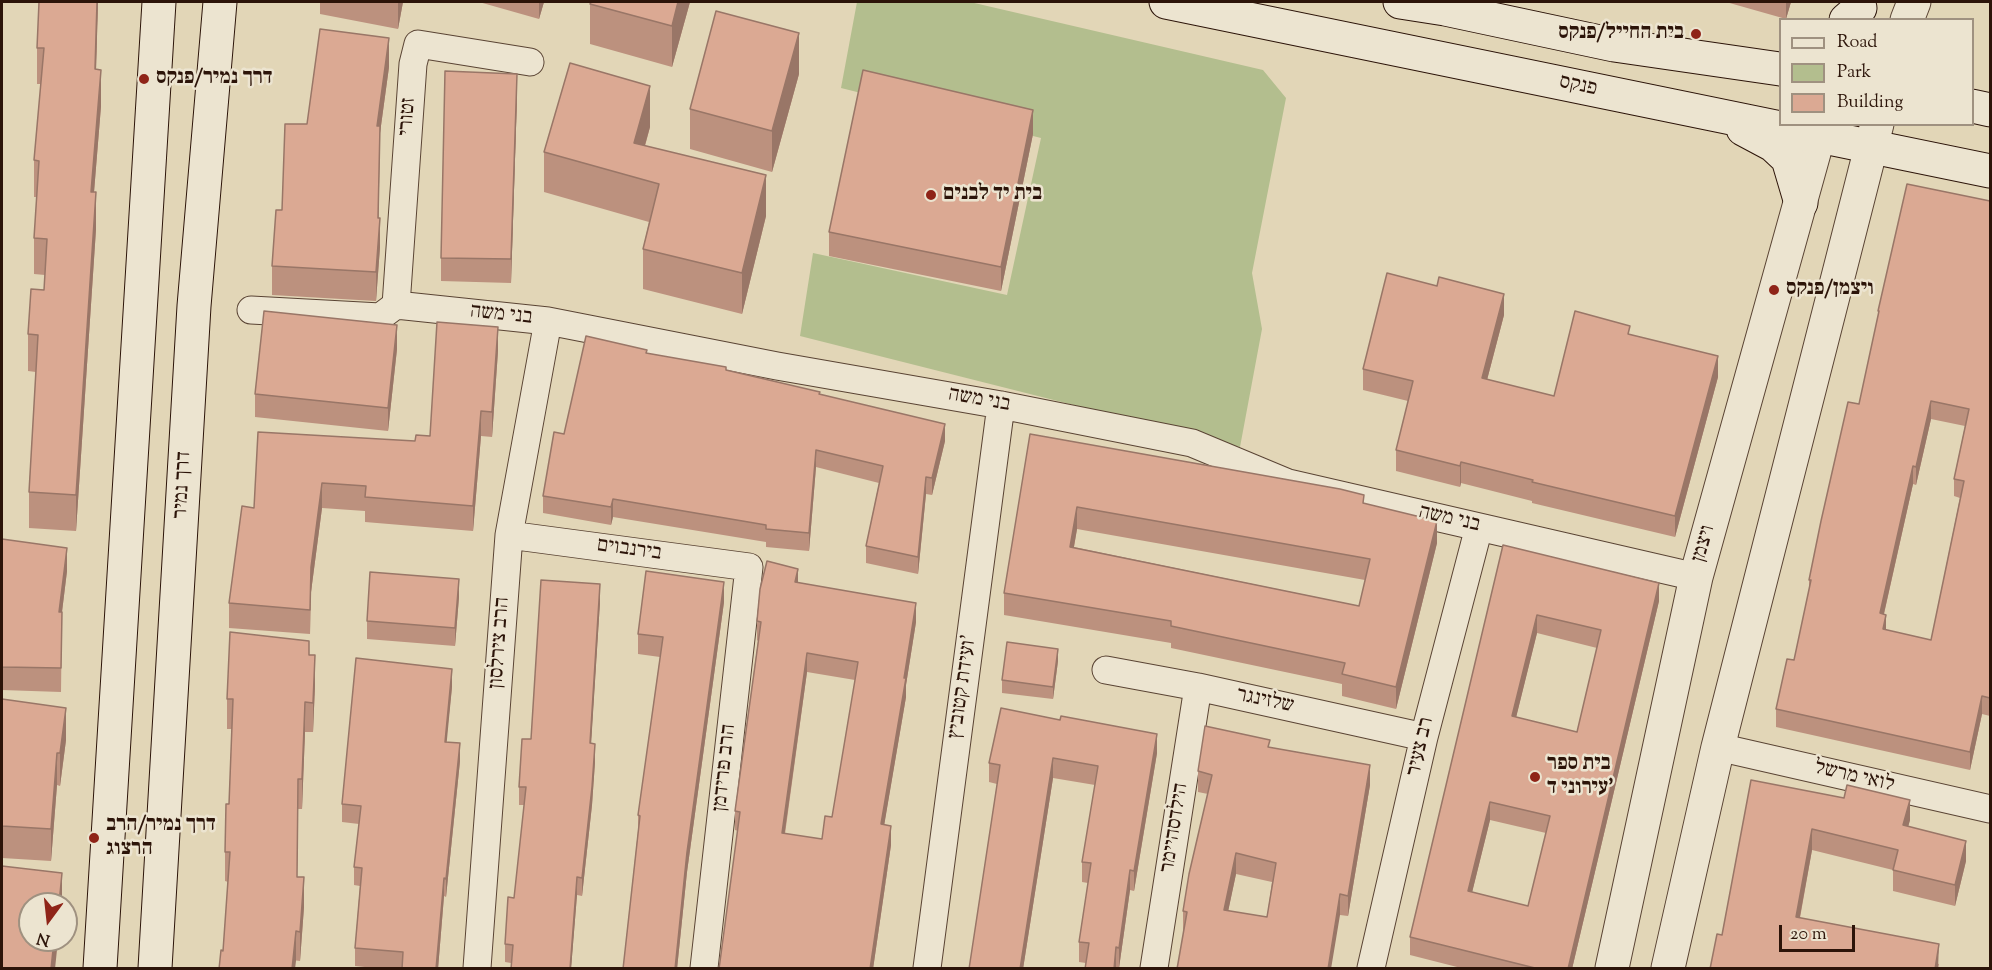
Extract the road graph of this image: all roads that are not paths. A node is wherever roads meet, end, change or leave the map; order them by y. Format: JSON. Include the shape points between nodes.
{"nodes":[{"id":1,"x":159,"y":2,"type":"edge"},
{"id":2,"x":220,"y":2,"type":"edge"},
{"id":3,"x":1167,"y":2,"type":"edge"},
{"id":4,"x":1400,"y":2,"type":"edge"},
{"id":5,"x":1914,"y":2,"type":"edge"},
{"id":6,"x":1444,"y":5,"type":"edge"},
{"id":7,"x":1908,"y":18,"type":"edge"},
{"id":8,"x":530,"y":62,"type":"dead end"},
{"id":9,"x":1777,"y":66,"type":"edge"},
{"id":10,"x":1974,"y":106,"type":"edge"},
{"id":11,"x":1990,"y":110,"type":"edge"},
{"id":12,"x":1708,"y":114,"type":"junction"},
{"id":13,"x":1779,"y":124,"type":"edge"},
{"id":14,"x":1792,"y":126,"type":"edge"},
{"id":15,"x":1820,"y":130,"type":"edge"},
{"id":16,"x":1875,"y":135,"type":"edge"},
{"id":17,"x":1990,"y":171,"type":"edge"},
{"id":18,"x":1802,"y":203,"type":"junction"},
{"id":19,"x":396,"y":305,"type":"junction"},
{"id":20,"x":251,"y":310,"type":"dead end"},
{"id":21,"x":548,"y":321,"type":"junction"},
{"id":22,"x":1001,"y":405,"type":"junction"},
{"id":23,"x":1479,"y":527,"type":"junction"},
{"id":24,"x":509,"y":535,"type":"junction"},
{"id":25,"x":749,"y":567,"type":"joint"},
{"id":26,"x":1696,"y":577,"type":"junction"},
{"id":27,"x":1106,"y":670,"type":"dead end"},
{"id":28,"x":1198,"y":687,"type":"junction"},
{"id":29,"x":1424,"y":737,"type":"junction"},
{"id":30,"x":1718,"y":747,"type":"junction"},
{"id":31,"x":1990,"y":808,"type":"edge"},
{"id":32,"x":100,"y":969,"type":"edge"},
{"id":33,"x":155,"y":969,"type":"edge"},
{"id":34,"x":477,"y":969,"type":"edge"},
{"id":35,"x":704,"y":969,"type":"edge"},
{"id":36,"x":927,"y":969,"type":"edge"},
{"id":37,"x":1154,"y":969,"type":"edge"},
{"id":38,"x":1371,"y":969,"type":"edge"},
{"id":39,"x":1612,"y":969,"type":"edge"},
{"id":40,"x":1668,"y":969,"type":"edge"}],
"edges":[{"from":1,"to":32,"type":"main road"},
{"from":2,"to":33,"type":"main road","name":"דרך נמיר","via":[[195,306]]},
{"from":3,"to":12,"type":"main road","name":"פנקס"},
{"from":4,"to":6,"type":"main road"},
{"from":5,"to":7,"type":"main road"},
{"from":6,"to":9,"type":"main road","via":[[1614,45]]},
{"from":8,"to":19,"type":"street","name":"זטורי","via":[[418,44],[413,64]]},
{"from":10,"to":11,"type":"main road"},
{"from":12,"to":13,"type":"main road","name":"פנקס"},
{"from":12,"to":18,"type":"main road","via":[[1773,146],[1788,159]]},
{"from":14,"to":15,"type":"main road","name":"פנקס"},
{"from":15,"to":16,"type":"main road","name":"פנקס"},
{"from":15,"to":18,"type":"main road","name":"ויצמן"},
{"from":16,"to":17,"type":"main road","name":"פנקס"},
{"from":16,"to":30,"type":"main road"},
{"from":18,"to":26,"type":"main road","name":"ויצמן"},
{"from":19,"to":20,"type":"street","name":"בני משה","via":[[380,317]]},
{"from":19,"to":21,"type":"street","name":"בני משה"},
{"from":21,"to":22,"type":"street","name":"בני משה"},
{"from":21,"to":24,"type":"street","name":"הרב צירלסון"},
{"from":22,"to":23,"type":"street","name":"בני משה","via":[[1192,443],[1288,483]]},
{"from":22,"to":36,"type":"street","name":"ועידת קטוביץ'"},
{"from":23,"to":26,"type":"street","name":"בני משה"},
{"from":23,"to":29,"type":"street","name":"רב צעיר"},
{"from":24,"to":25,"type":"street","name":"בירנבוים"},
{"from":24,"to":34,"type":"street","name":"הרב צירלסון"},
{"from":25,"to":35,"type":"street","name":"הרב פרידמן"},
{"from":26,"to":39,"type":"main road","name":"ויצמן"},
{"from":27,"to":28,"type":"street","name":"שלזינגר"},
{"from":28,"to":29,"type":"street","name":"שלזינגר"},
{"from":28,"to":37,"type":"street","name":"הילדסהיימר"},
{"from":29,"to":38,"type":"street","name":"רב צעיר"},
{"from":30,"to":31,"type":"street","name":"לואי מרשל"},
{"from":30,"to":40,"type":"main road"}]}
